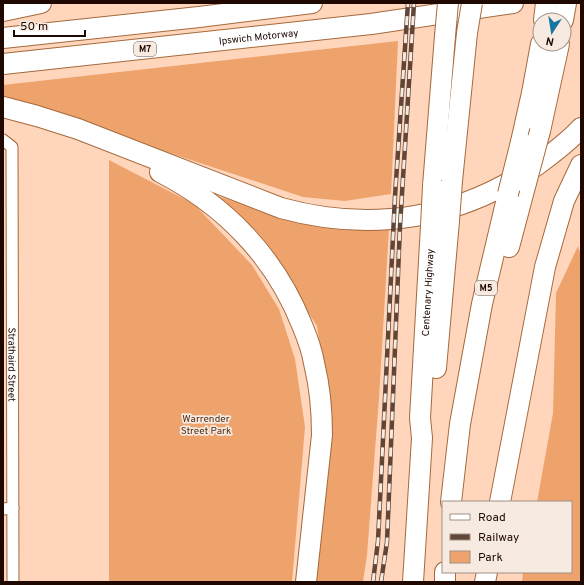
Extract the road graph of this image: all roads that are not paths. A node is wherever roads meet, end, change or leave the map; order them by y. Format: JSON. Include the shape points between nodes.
{"nodes":[{"id":1,"x":41,"y":3,"type":"edge"},
{"id":2,"x":312,"y":3,"type":"edge"},
{"id":3,"x":448,"y":3,"type":"edge"},
{"id":4,"x":472,"y":3,"type":"edge"},
{"id":5,"x":513,"y":3,"type":"edge"},
{"id":6,"x":3,"y":11,"type":"edge"},
{"id":7,"x":3,"y":38,"type":"edge"},
{"id":8,"x":540,"y":52,"type":"edge"},
{"id":9,"x":557,"y":52,"type":"edge"},
{"id":10,"x":3,"y":64,"type":"edge"},
{"id":11,"x":3,"y":107,"type":"edge"},
{"id":12,"x":581,"y":128,"type":"edge"},
{"id":13,"x":3,"y":140,"type":"edge"},
{"id":14,"x":128,"y":148,"type":"junction"},
{"id":15,"x":581,"y":165,"type":"edge"},
{"id":16,"x":440,"y":223,"type":"junction"},
{"id":17,"x":468,"y":383,"type":"junction"},
{"id":18,"x":451,"y":501,"type":"edge"},
{"id":19,"x":500,"y":501,"type":"edge"},
{"id":20,"x":8,"y":509,"type":"edge"},
{"id":21,"x":14,"y":582,"type":"edge"},
{"id":22,"x":306,"y":582,"type":"edge"},
{"id":23,"x":414,"y":582,"type":"edge"}],
"edges":[{"from":1,"to":6,"type":"highway"},
{"from":2,"to":7,"type":"highway"},
{"from":3,"to":16,"type":"highway","name":"Centenary Highway","bridge":true,"via":[[433,186]]},
{"from":4,"to":16,"type":"highway","bridge":true,"via":[[452,181]]},
{"from":5,"to":10,"type":"highway","name":"Ipswich Motorway","number":"M7","via":[[371,24]]},
{"from":8,"to":17,"type":"highway","number":"M5","bridge":true,"via":[[482,304]]},
{"from":9,"to":17,"type":"highway","bridge":true,"via":[[540,130],[479,367]]},
{"from":11,"to":14,"type":"highway","via":[[58,122]]},
{"from":12,"to":14,"type":"highway","via":[[531,169],[484,196],[437,212],[398,219],[332,219],[281,208]]},
{"from":13,"to":20,"type":"street","name":"Strathaird Street","via":[[12,147]]},
{"from":14,"to":22,"type":"highway","via":[[144,163],[198,194],[242,231],[274,270],[300,320],[314,362],[322,412],[320,456]]},
{"from":15,"to":19,"type":"highway","via":[[564,201],[545,267]]},
{"from":16,"to":23,"type":"highway","name":"Centenary Highway","via":[[420,418],[422,438]]},
{"from":17,"to":18,"type":"highway","number":"M5"},
{"from":20,"to":21,"type":"street","name":"Strathaird Street"}]}
